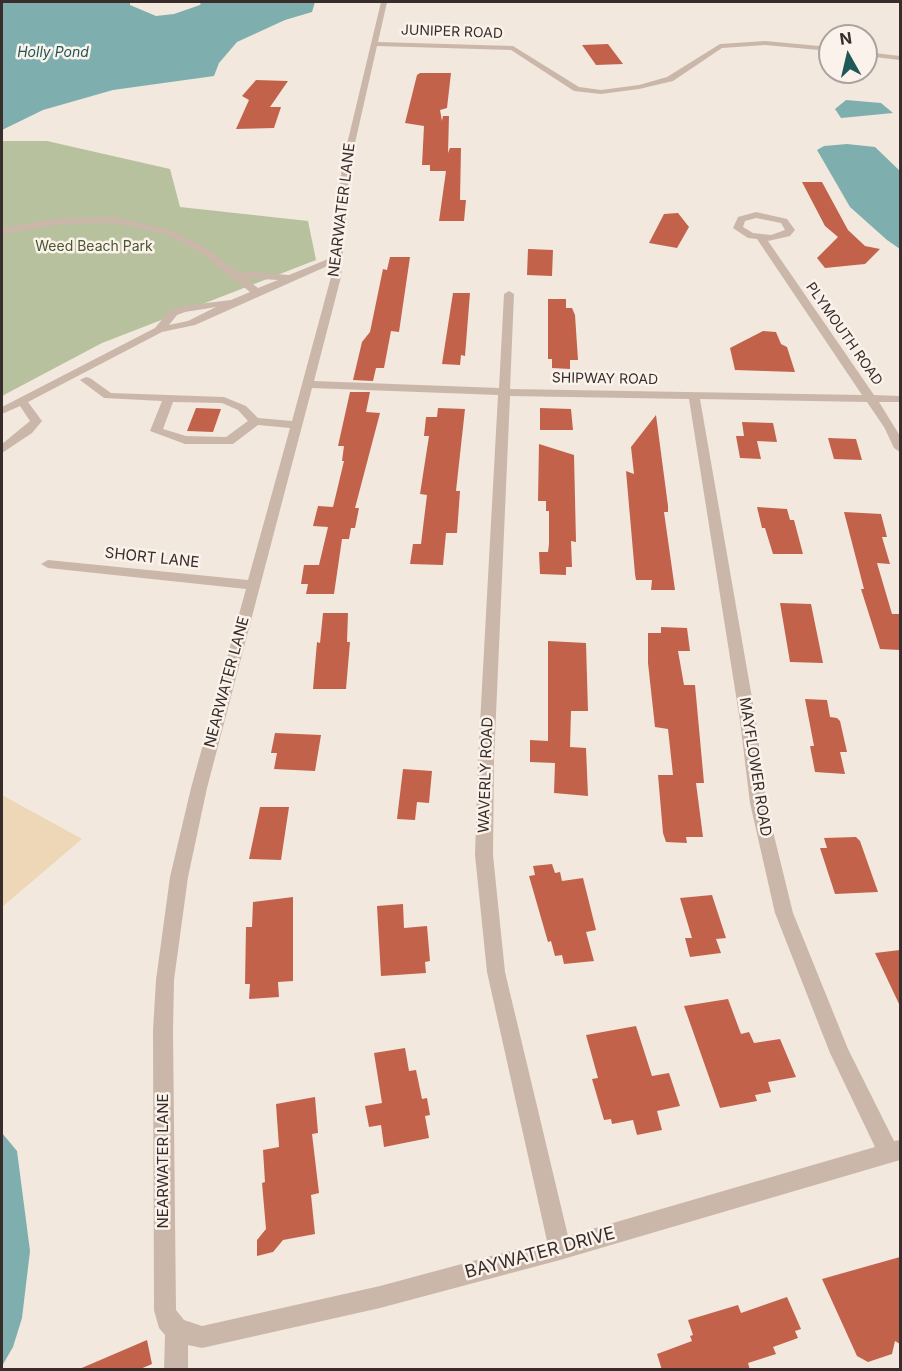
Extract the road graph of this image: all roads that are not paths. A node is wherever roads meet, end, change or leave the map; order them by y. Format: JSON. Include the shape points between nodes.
{"nodes":[{"id":1,"x":384,"y":2,"type":"edge"},
{"id":2,"x":373,"y":44,"type":"junction"},
{"id":3,"x":818,"y":48,"type":"edge"},
{"id":4,"x":878,"y":55,"type":"edge"},
{"id":5,"x":900,"y":58,"type":"edge"},
{"id":6,"x":2,"y":231,"type":"edge"},
{"id":7,"x":761,"y":238,"type":"junction"},
{"id":8,"x":338,"y":258,"type":"junction"},
{"id":9,"x":234,"y":274,"type":"junction"},
{"id":10,"x":291,"y":278,"type":"junction"},
{"id":11,"x":258,"y":293,"type":"junction"},
{"id":12,"x":508,"y":294,"type":"dead end"},
{"id":13,"x":240,"y":300,"type":"junction"},
{"id":14,"x":159,"y":330,"type":"junction"},
{"id":15,"x":86,"y":380,"type":"dead end"},
{"id":16,"x":308,"y":384,"type":"junction"},
{"id":17,"x":504,"y":392,"type":"junction"},
{"id":18,"x":694,"y":396,"type":"junction"},
{"id":19,"x":168,"y":399,"type":"junction"},
{"id":20,"x":900,"y":399,"type":"edge"},
{"id":21,"x":21,"y":400,"type":"junction"},
{"id":22,"x":872,"y":400,"type":"junction"},
{"id":23,"x":2,"y":411,"type":"edge"},
{"id":24,"x":255,"y":421,"type":"junction"},
{"id":25,"x":297,"y":425,"type":"junction"},
{"id":26,"x":900,"y":448,"type":"edge"},
{"id":27,"x":2,"y":449,"type":"edge"},
{"id":28,"x":48,"y":564,"type":"dead end"},
{"id":29,"x":253,"y":585,"type":"junction"},
{"id":30,"x":895,"y":1152,"type":"edge"},
{"id":31,"x":560,"y":1249,"type":"junction"},
{"id":32,"x":177,"y":1330,"type":"junction"},
{"id":33,"x":176,"y":1370,"type":"edge"}],
"edges":[{"from":1,"to":2,"type":"street","name":"NEARWATER LANE"},
{"from":2,"to":3,"type":"street","name":"JUNIPER ROAD","via":[[513,48],[577,89],[601,92],[670,79],[720,46],[765,43]]},
{"from":2,"to":8,"type":"street","name":"NEARWATER LANE","via":[[346,165]]},
{"from":4,"to":5,"type":"street"},
{"from":6,"to":9,"type":"street","via":[[61,221],[115,220],[168,232],[203,249]]},
{"from":7,"to":7,"type":"street","name":"PLYMOUTH ROAD","via":[[787,234],[789,225],[766,215],[747,216],[737,223],[743,232]]},
{"from":7,"to":22,"type":"street","name":"PLYMOUTH ROAD"},
{"from":8,"to":10,"type":"street"},
{"from":8,"to":16,"type":"street","name":"NEARWATER LANE"},
{"from":9,"to":10,"type":"street"},
{"from":9,"to":11,"type":"street"},
{"from":10,"to":11,"type":"street"},
{"from":11,"to":13,"type":"street"},
{"from":12,"to":17,"type":"street","name":"WAVERLY ROAD"},
{"from":13,"to":14,"type":"street","via":[[191,323]]},
{"from":13,"to":14,"type":"street","via":[[183,309]]},
{"from":14,"to":21,"type":"street"},
{"from":15,"to":19,"type":"street","via":[[108,396]]},
{"from":16,"to":17,"type":"street","name":"SHIPWAY ROAD"},
{"from":16,"to":25,"type":"street","name":"NEARWATER LANE"},
{"from":17,"to":18,"type":"street","name":"SHIPWAY ROAD"},
{"from":17,"to":31,"type":"street","name":"WAVERLY ROAD","via":[[484,855],[496,972]]},
{"from":18,"to":22,"type":"street","name":"SHIPWAY ROAD"},
{"from":18,"to":30,"type":"street","name":"MAYFLOWER ROAD","via":[[758,803],[781,902],[835,1043]]},
{"from":19,"to":24,"type":"street","via":[[224,400],[242,408]]},
{"from":19,"to":24,"type":"street","via":[[156,431],[185,440],[229,441]]},
{"from":20,"to":22,"type":"street","name":"SHIPWAY ROAD"},
{"from":21,"to":23,"type":"street"},
{"from":21,"to":27,"type":"street","via":[[36,421]]},
{"from":22,"to":26,"type":"street","name":"PLYMOUTH ROAD"},
{"from":24,"to":25,"type":"street"},
{"from":25,"to":29,"type":"street","name":"NEARWATER LANE"},
{"from":28,"to":29,"type":"street","name":"SHORT LANE"},
{"from":29,"to":32,"type":"street","name":"NEARWATER LANE","via":[[178,877],[165,980],[165,1310],[167,1320]]},
{"from":30,"to":31,"type":"street","name":"BAYWATER DRIVE"},
{"from":31,"to":32,"type":"street","name":"BAYWATER DRIVE","via":[[380,1297],[202,1337]]},
{"from":32,"to":33,"type":"street","name":"NEARWATER LANE"}]}
